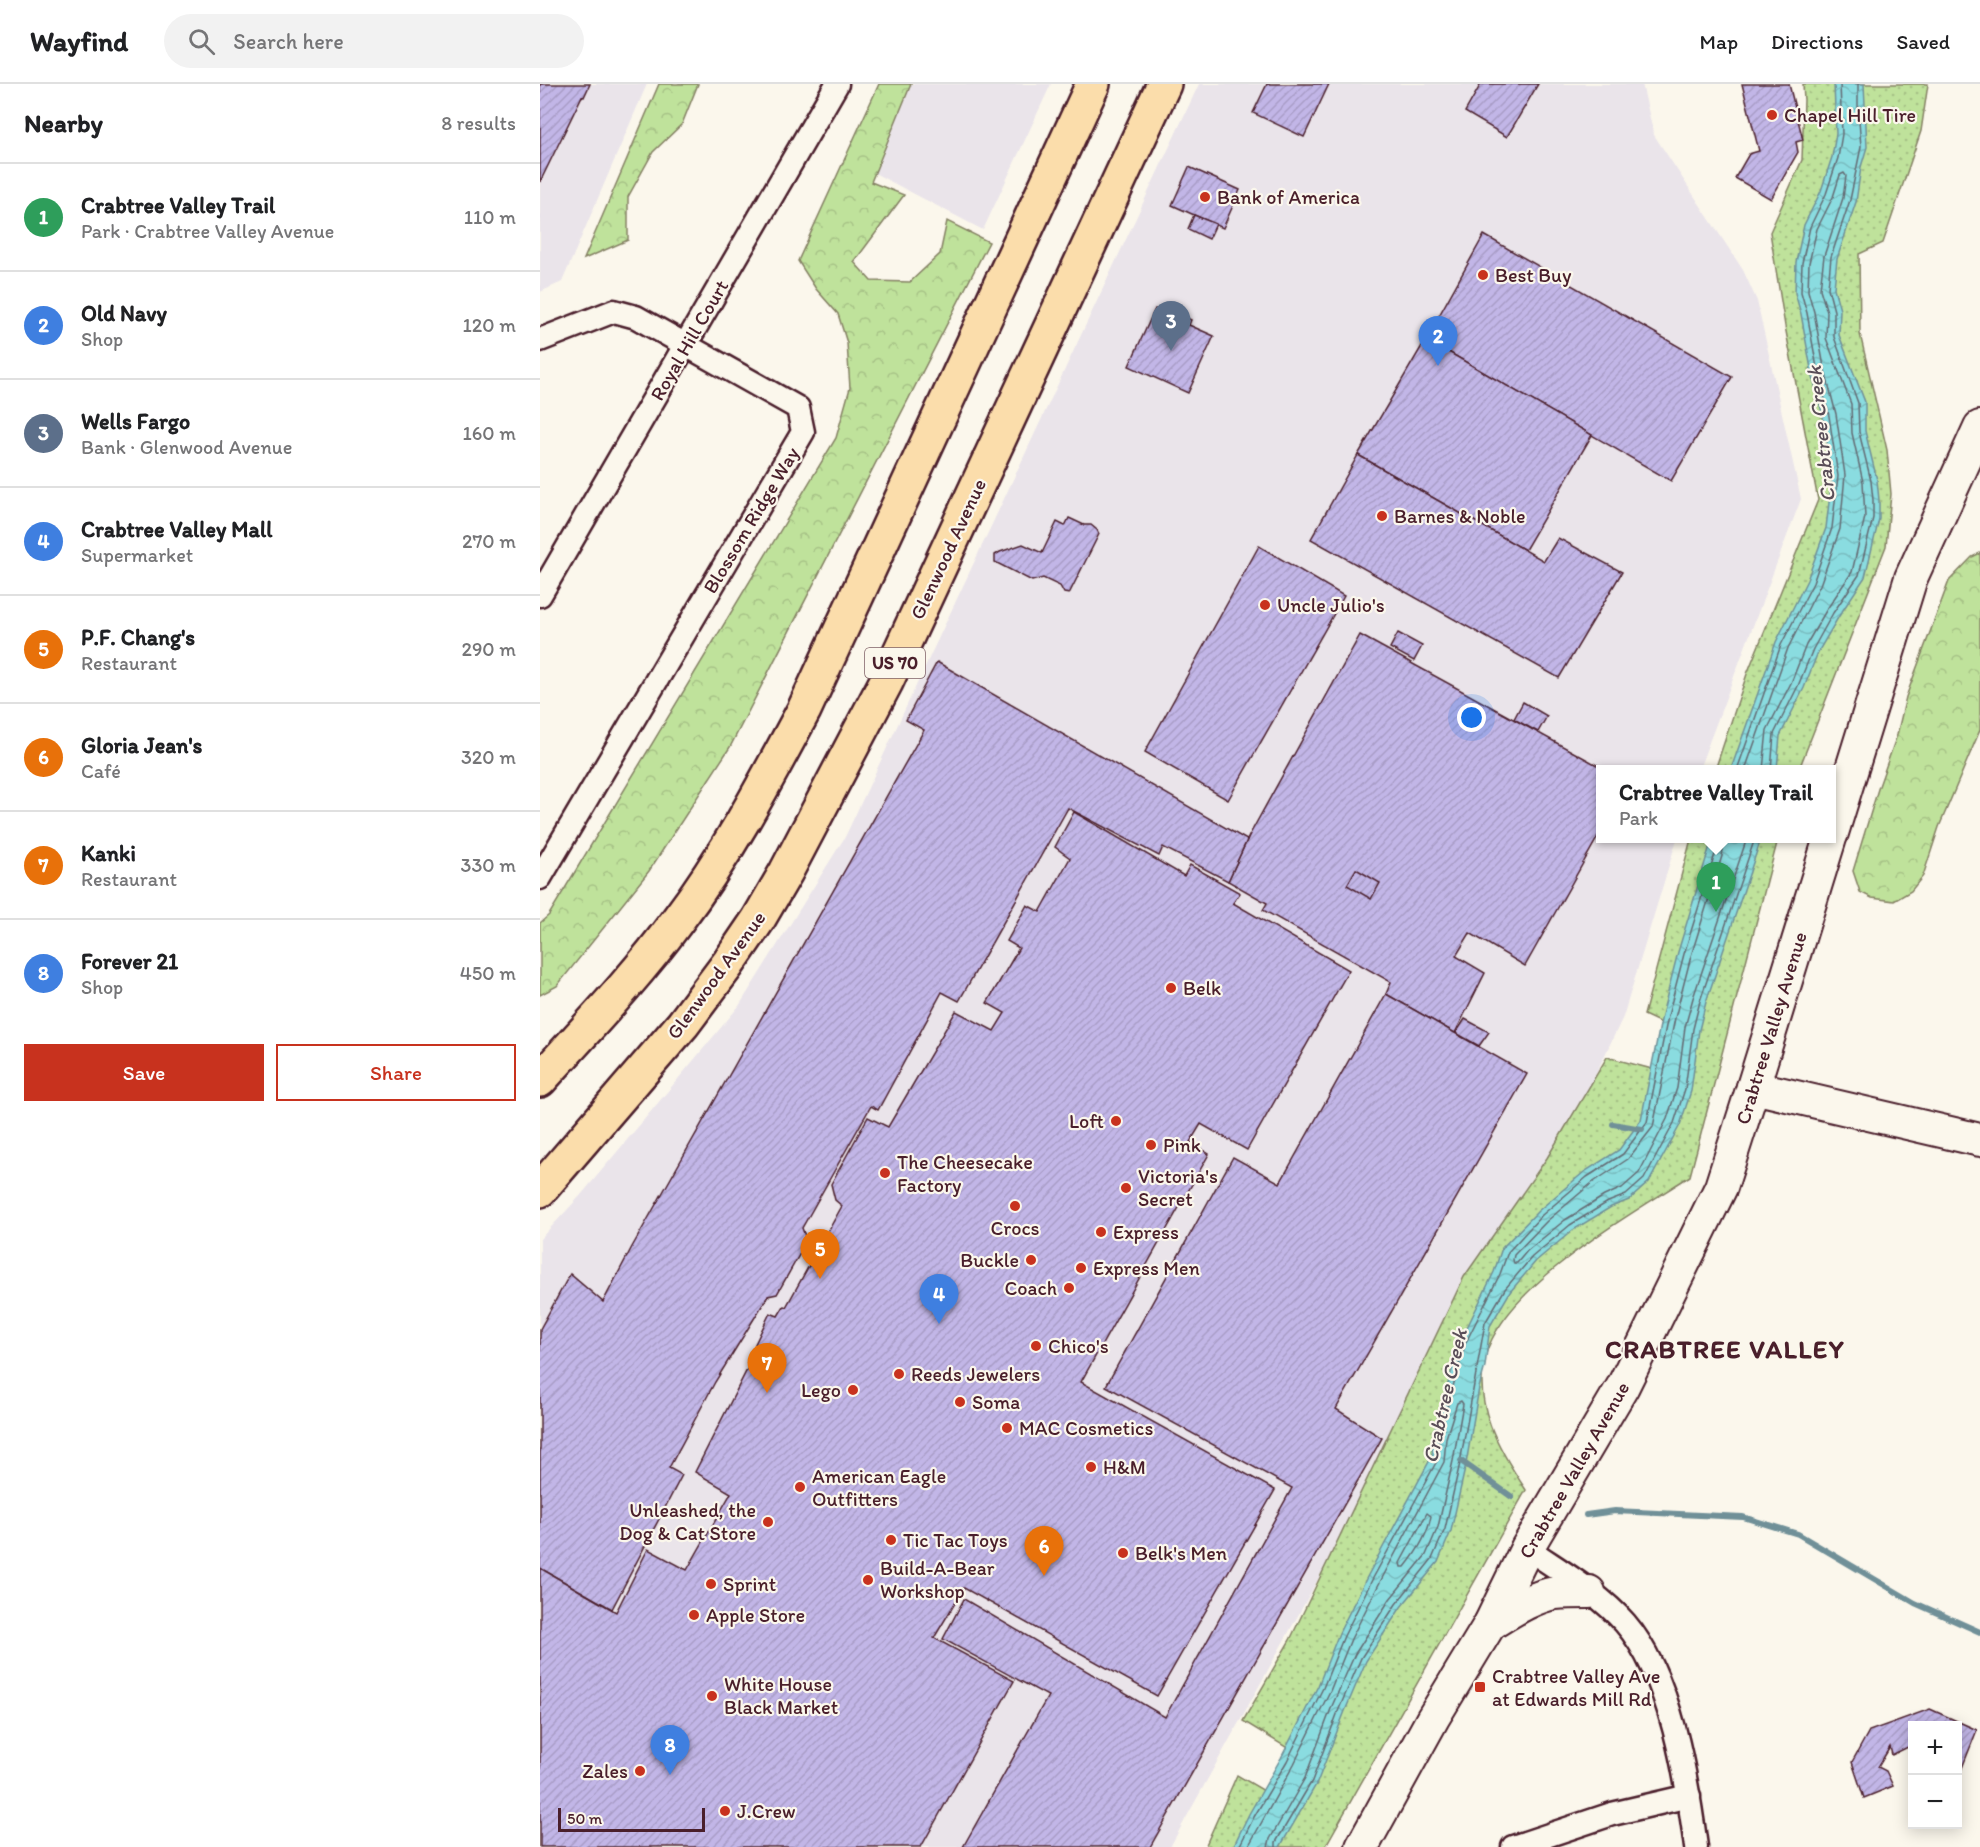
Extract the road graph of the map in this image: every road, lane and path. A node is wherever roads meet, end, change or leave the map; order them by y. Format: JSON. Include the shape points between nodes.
{"nodes":[{"id":1,"x":837,"y":84,"type":"edge"},
{"id":2,"x":1093,"y":84,"type":"edge"},
{"id":3,"x":1164,"y":84,"type":"edge"},
{"id":4,"x":540,"y":340,"type":"edge"},
{"id":5,"x":687,"y":345,"type":"junction"},
{"id":6,"x":1980,"y":427,"type":"edge"},
{"id":7,"x":540,"y":595,"type":"edge"},
{"id":8,"x":1836,"y":820,"type":"edge"},
{"id":9,"x":1828,"y":843,"type":"edge"},
{"id":10,"x":540,"y":878,"type":"edge"},
{"id":11,"x":540,"y":1080,"type":"edge"},
{"id":12,"x":1753,"y":1087,"type":"junction"},
{"id":13,"x":1980,"y":1140,"type":"edge"},
{"id":14,"x":540,"y":1190,"type":"edge"},
{"id":15,"x":1527,"y":1548,"type":"junction"},
{"id":16,"x":1589,"y":1592,"type":"junction"},
{"id":17,"x":1490,"y":1624,"type":"junction"},
{"id":18,"x":1689,"y":1796,"type":"junction"},
{"id":19,"x":1362,"y":1847,"type":"edge"},
{"id":20,"x":1513,"y":1847,"type":"edge"},
{"id":21,"x":1696,"y":1847,"type":"edge"}],
"edges":[{"from":1,"to":5,"type":"street","name":"Royal Hill Court"},
{"from":2,"to":11,"type":"highway","number":"US 70","via":[[809,700],[761,790],[677,921]]},
{"from":3,"to":14,"type":"highway","name":"Glenwood Avenue","number":"US 70","via":[[886,682],[786,872],[728,964],[683,1024]]},
{"from":4,"to":5,"type":"street","name":"Blossom Ridge Way","via":[[614,311],[636,317]]},
{"from":5,"to":7,"type":"street","name":"Royal Hill Court"},
{"from":5,"to":10,"type":"street","name":"Blossom Ridge Way","via":[[798,408],[803,432]]},
{"from":6,"to":8,"type":"street","via":[[1911,579]]},
{"from":9,"to":12,"type":"street","name":"Crabtree Valley Avenue"},
{"from":12,"to":13,"type":"street"},
{"from":12,"to":15,"type":"street","name":"Crabtree Valley Avenue","via":[[1721,1187],[1629,1375]]},
{"from":15,"to":16,"type":"street"},
{"from":15,"to":17,"type":"street","name":"Crabtree Valley Avenue"},
{"from":16,"to":17,"type":"street","via":[[1555,1593]]},
{"from":16,"to":18,"type":"street","via":[[1625,1622],[1655,1669]]},
{"from":17,"to":19,"type":"street","name":"Crabtree Valley Avenue"},
{"from":18,"to":20,"type":"street","via":[[1612,1814]]},
{"from":18,"to":21,"type":"street"}]}
